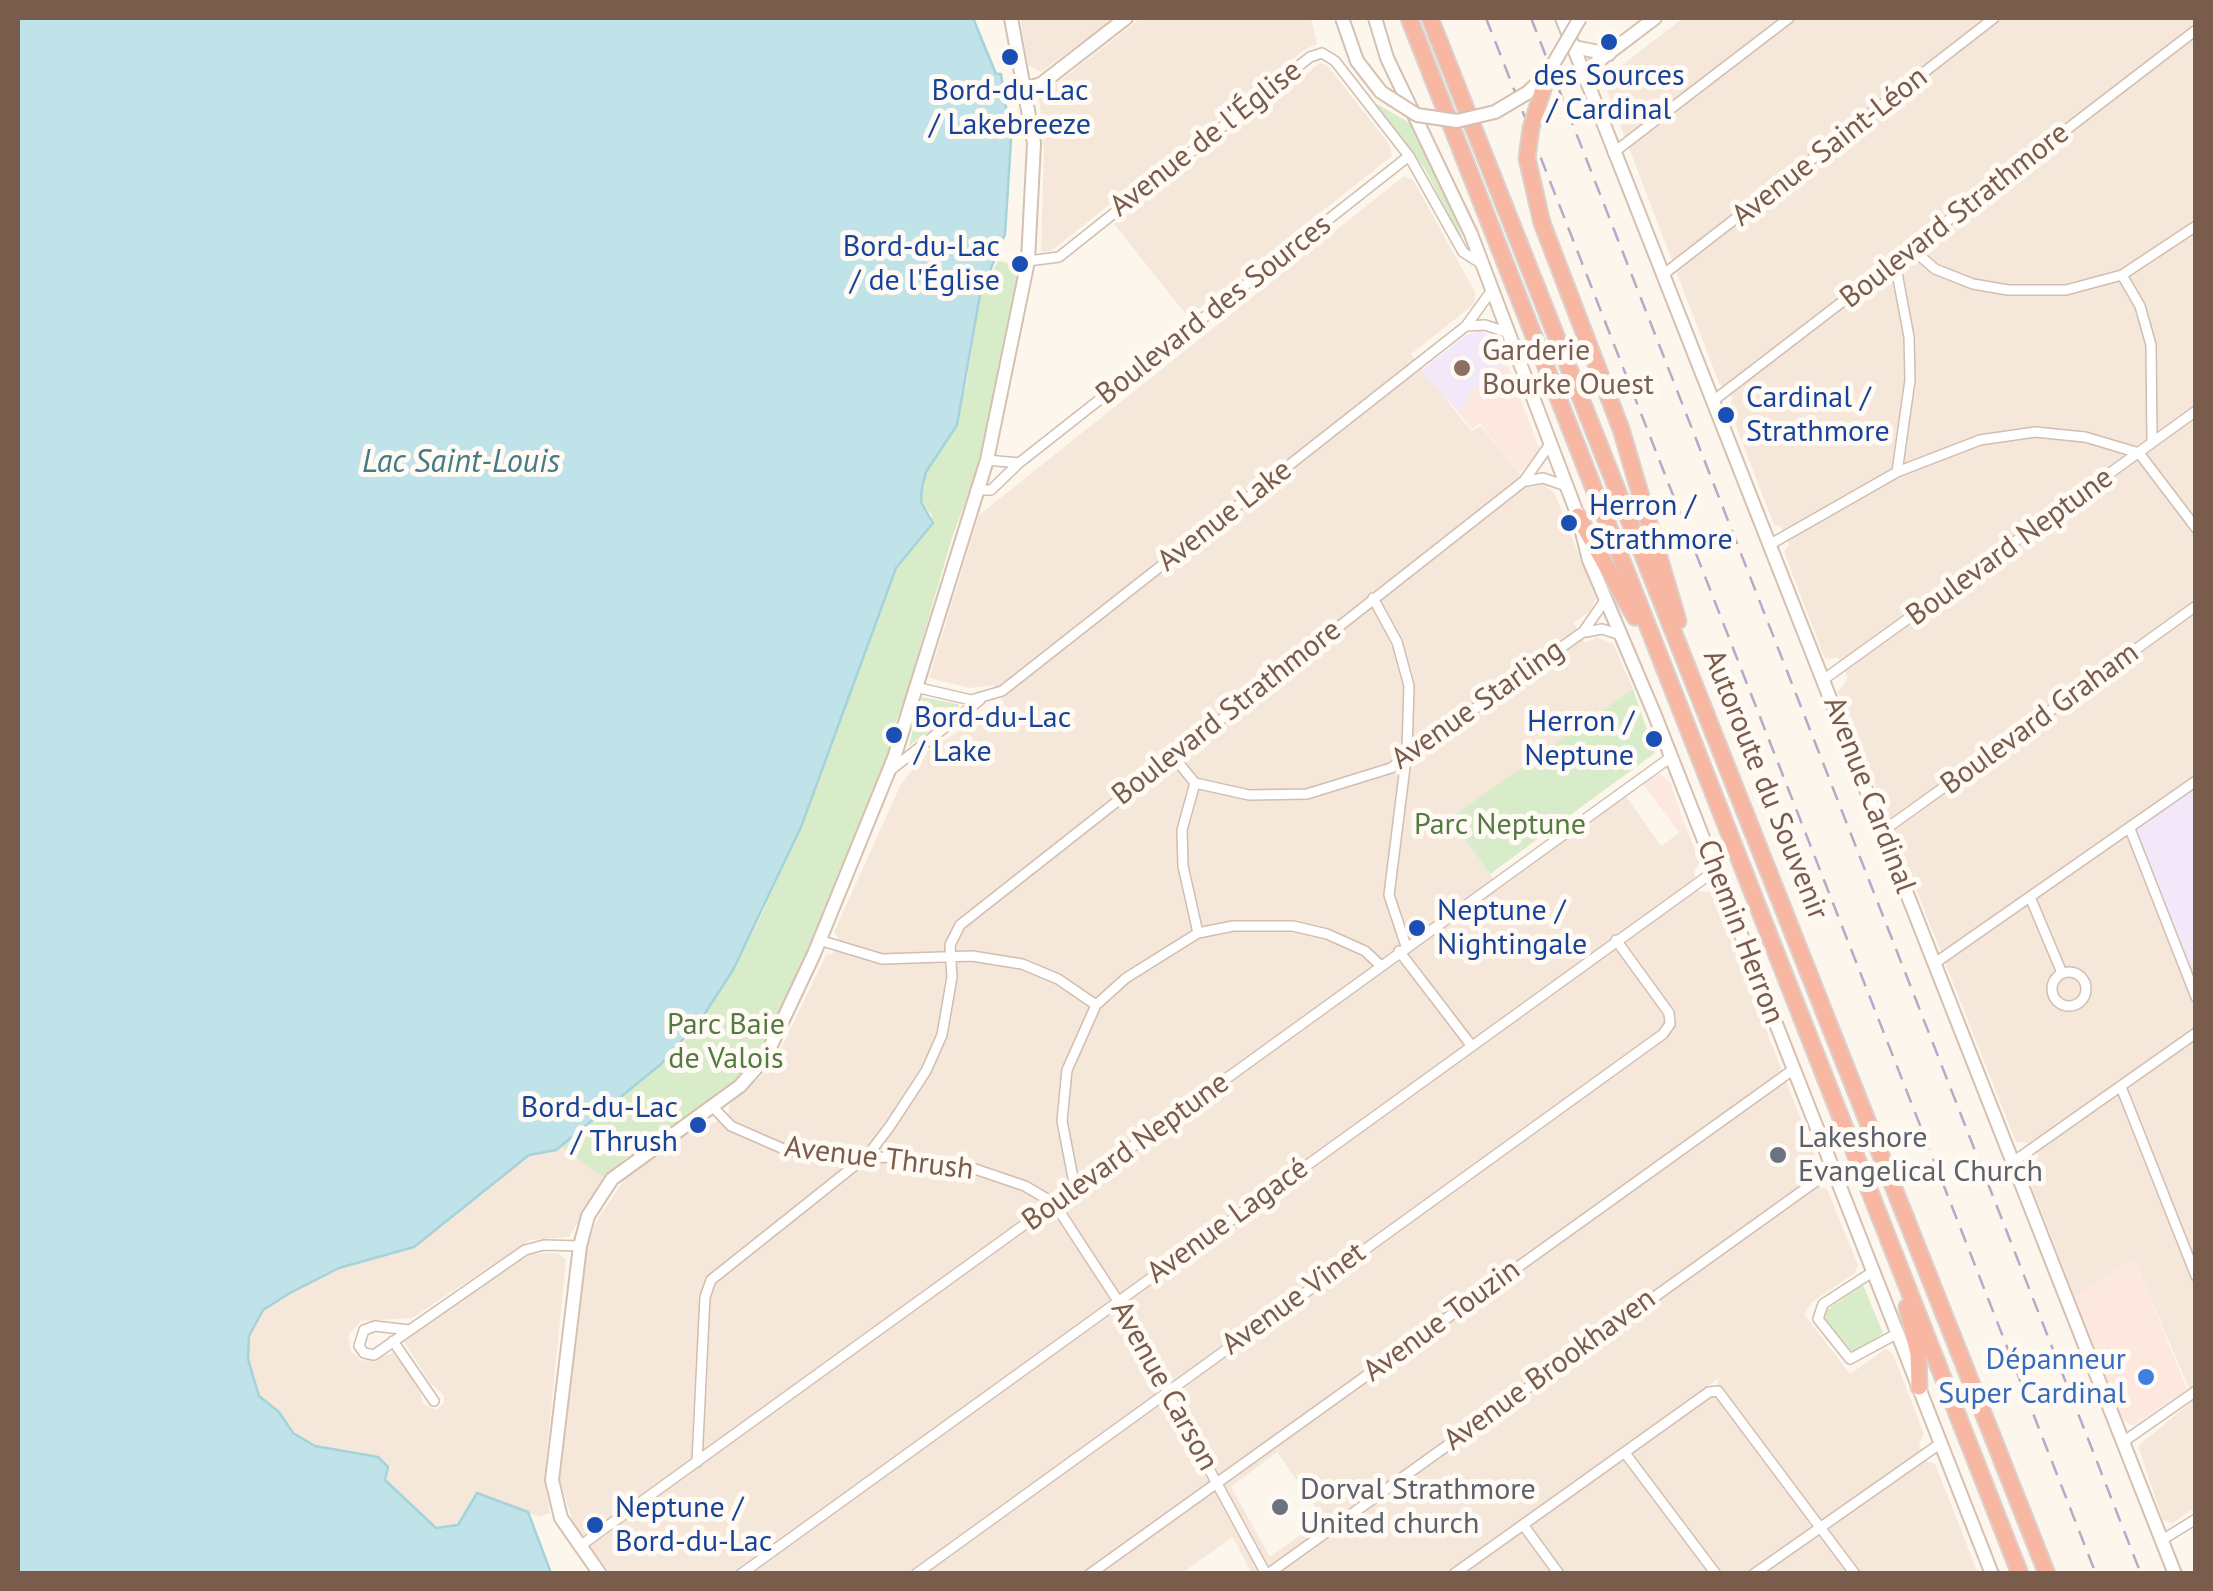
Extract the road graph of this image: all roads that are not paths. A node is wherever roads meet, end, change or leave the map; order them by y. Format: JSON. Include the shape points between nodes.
{"nodes":[{"id":1,"x":1012,"y":18,"type":"edge"},
{"id":2,"x":1126,"y":18,"type":"edge"},
{"id":3,"x":1342,"y":18,"type":"edge"},
{"id":4,"x":1375,"y":18,"type":"edge"},
{"id":5,"x":1409,"y":18,"type":"edge"},
{"id":6,"x":1430,"y":18,"type":"edge"},
{"id":7,"x":1562,"y":18,"type":"edge"},
{"id":8,"x":1580,"y":18,"type":"edge"},
{"id":9,"x":1655,"y":18,"type":"edge"},
{"id":10,"x":1789,"y":18,"type":"edge"},
{"id":11,"x":1994,"y":18,"type":"edge"},
{"id":12,"x":2196,"y":30,"type":"edge"},
{"id":13,"x":1574,"y":46,"type":"junction"},
{"id":14,"x":1609,"y":54,"type":"junction"},
{"id":15,"x":1584,"y":72,"type":"junction"},
{"id":16,"x":1548,"y":73,"type":"junction"},
{"id":17,"x":1025,"y":89,"type":"junction"},
{"id":18,"x":1612,"y":153,"type":"junction"},
{"id":19,"x":1409,"y":156,"type":"junction"},
{"id":20,"x":2196,"y":226,"type":"edge"},
{"id":21,"x":1912,"y":249,"type":"junction"},
{"id":22,"x":1028,"y":261,"type":"junction"},
{"id":23,"x":1895,"y":262,"type":"junction"},
{"id":24,"x":1483,"y":265,"type":"junction"},
{"id":25,"x":1664,"y":274,"type":"junction"},
{"id":26,"x":2122,"y":275,"type":"junction"},
{"id":27,"x":1492,"y":290,"type":"junction"},
{"id":28,"x":1466,"y":326,"type":"junction"},
{"id":29,"x":1509,"y":333,"type":"junction"},
{"id":30,"x":1714,"y":401,"type":"junction"},
{"id":31,"x":2196,"y":411,"type":"edge"},
{"id":32,"x":2152,"y":442,"type":"junction"},
{"id":33,"x":1550,"y":444,"type":"junction"},
{"id":34,"x":2140,"y":453,"type":"junction"},
{"id":35,"x":986,"y":460,"type":"junction"},
{"id":36,"x":1019,"y":464,"type":"junction"},
{"id":37,"x":1898,"y":472,"type":"junction"},
{"id":38,"x":1524,"y":481,"type":"junction"},
{"id":39,"x":1566,"y":486,"type":"junction"},
{"id":40,"x":976,"y":490,"type":"junction"},
{"id":41,"x":1578,"y":516,"type":"junction"},
{"id":42,"x":2196,"y":528,"type":"edge"},
{"id":43,"x":1770,"y":544,"type":"junction"},
{"id":44,"x":1373,"y":598,"type":"junction"},
{"id":45,"x":1606,"y":600,"type":"junction"},
{"id":46,"x":2196,"y":606,"type":"edge"},
{"id":47,"x":1583,"y":632,"type":"junction"},
{"id":48,"x":1621,"y":635,"type":"junction"},
{"id":49,"x":1662,"y":665,"type":"junction"},
{"id":50,"x":1823,"y":680,"type":"junction"},
{"id":51,"x":916,"y":687,"type":"junction"},
{"id":52,"x":1697,"y":688,"type":"junction"},
{"id":53,"x":980,"y":700,"type":"junction"},
{"id":54,"x":1173,"y":756,"type":"junction"},
{"id":55,"x":1672,"y":756,"type":"junction"},
{"id":56,"x":1406,"y":759,"type":"junction"},
{"id":57,"x":890,"y":770,"type":"junction"},
{"id":58,"x":2196,"y":781,"type":"edge"},
{"id":59,"x":1195,"y":783,"type":"junction"},
{"id":60,"x":2130,"y":829,"type":"junction"},
{"id":61,"x":1883,"y":831,"type":"junction"},
{"id":62,"x":1716,"y":870,"type":"junction"},
{"id":63,"x":2030,"y":897,"type":"junction"},
{"id":64,"x":1198,"y":934,"type":"junction"},
{"id":65,"x":820,"y":940,"type":"junction"},
{"id":66,"x":1616,"y":940,"type":"junction"},
{"id":67,"x":1402,"y":949,"type":"junction"},
{"id":68,"x":951,"y":957,"type":"junction"},
{"id":69,"x":1935,"y":963,"type":"junction"},
{"id":70,"x":1381,"y":966,"type":"junction"},
{"id":71,"x":2062,"y":973,"type":"dead end"},
{"id":72,"x":2196,"y":997,"type":"edge"},
{"id":73,"x":1096,"y":1005,"type":"junction"},
{"id":74,"x":2196,"y":1033,"type":"edge"},
{"id":75,"x":1471,"y":1045,"type":"junction"},
{"id":76,"x":1794,"y":1069,"type":"junction"},
{"id":77,"x":2121,"y":1088,"type":"junction"},
{"id":78,"x":712,"y":1106,"type":"junction"},
{"id":79,"x":864,"y":1157,"type":"junction"},
{"id":80,"x":2013,"y":1162,"type":"junction"},
{"id":81,"x":1833,"y":1168,"type":"junction"},
{"id":82,"x":1076,"y":1188,"type":"junction"},
{"id":83,"x":1054,"y":1204,"type":"junction"},
{"id":84,"x":580,"y":1246,"type":"junction"},
{"id":85,"x":1897,"y":1260,"type":"junction"},
{"id":86,"x":1874,"y":1271,"type":"junction"},
{"id":87,"x":2196,"y":1276,"type":"edge"},
{"id":88,"x":1118,"y":1300,"type":"junction"},
{"id":89,"x":408,"y":1330,"type":"junction"},
{"id":90,"x":1898,"y":1333,"type":"junction"},
{"id":91,"x":394,"y":1341,"type":"junction"},
{"id":92,"x":1919,"y":1387,"type":"junction"},
{"id":93,"x":1166,"y":1391,"type":"junction"},
{"id":94,"x":2196,"y":1391,"type":"edge"},
{"id":95,"x":434,"y":1401,"type":"dead end"},
{"id":96,"x":2123,"y":1442,"type":"junction"},
{"id":97,"x":1941,"y":1444,"type":"junction"},
{"id":98,"x":1625,"y":1452,"type":"junction"},
{"id":99,"x":696,"y":1462,"type":"junction"},
{"id":100,"x":1216,"y":1483,"type":"junction"},
{"id":101,"x":2196,"y":1519,"type":"edge"},
{"id":102,"x":1524,"y":1526,"type":"junction"},
{"id":103,"x":1821,"y":1526,"type":"junction"},
{"id":104,"x":2162,"y":1540,"type":"junction"},
{"id":105,"x":580,"y":1546,"type":"junction"},
{"id":106,"x":600,"y":1574,"type":"edge"},
{"id":107,"x":740,"y":1574,"type":"edge"},
{"id":108,"x":916,"y":1574,"type":"edge"},
{"id":109,"x":1090,"y":1574,"type":"edge"},
{"id":110,"x":1267,"y":1574,"type":"edge"},
{"id":111,"x":1454,"y":1574,"type":"edge"},
{"id":112,"x":1559,"y":1574,"type":"edge"},
{"id":113,"x":1716,"y":1574,"type":"edge"},
{"id":114,"x":1754,"y":1574,"type":"edge"},
{"id":115,"x":1855,"y":1574,"type":"edge"},
{"id":116,"x":1992,"y":1574,"type":"edge"},
{"id":117,"x":2020,"y":1574,"type":"edge"},
{"id":118,"x":2047,"y":1574,"type":"edge"},
{"id":119,"x":2174,"y":1574,"type":"edge"}],
"edges":[{"from":1,"to":17,"type":"main road"},
{"from":2,"to":17,"type":"main road","via":[[1041,84]]},
{"from":3,"to":16,"type":"main road","bridge":true,"via":[[1372,83],[1426,117],[1484,116],[1513,103]]},
{"from":4,"to":24,"type":"main road","name":"Chemin Herron"},
{"from":5,"to":49,"type":"highway","name":"Autoroute du Souvenir"},
{"from":6,"to":52,"type":"highway","name":"Autoroute du Souvenir"},
{"from":7,"to":13,"type":"main road","name":"Avenue Cardinal"},
{"from":8,"to":16,"type":"main road","bridge":true},
{"from":9,"to":14,"type":"main road"},
{"from":10,"to":18,"type":"street"},
{"from":11,"to":25,"type":"street","name":"Avenue Saint-Léon"},
{"from":12,"to":21,"type":"street","name":"Boulevard Strathmore"},
{"from":13,"to":14,"type":"main road"},
{"from":13,"to":15,"type":"main road","name":"Avenue Cardinal"},
{"from":14,"to":15,"type":"main road"},
{"from":15,"to":18,"type":"main road","name":"Avenue Cardinal"},
{"from":16,"to":52,"type":"highway","bridge":true,"via":[[1527,158],[1542,223],[1621,429]]},
{"from":17,"to":22,"type":"main road","via":[[1035,167]]},
{"from":18,"to":25,"type":"main road","name":"Avenue Cardinal"},
{"from":19,"to":22,"type":"street","name":"Avenue de l'Église","via":[[1331,57],[1314,55],[1059,256]]},
{"from":19,"to":24,"type":"street","via":[[1463,252]]},
{"from":19,"to":36,"type":"street","name":"Boulevard des Sources"},
{"from":20,"to":26,"type":"street"},
{"from":21,"to":23,"type":"street","name":"Boulevard Strathmore"},
{"from":21,"to":26,"type":"street","via":[[1952,277],[2008,290],[2066,290]]},
{"from":22,"to":35,"type":"main road"},
{"from":23,"to":30,"type":"street","name":"Boulevard Strathmore"},
{"from":23,"to":37,"type":"street","via":[[1910,352]]},
{"from":24,"to":27,"type":"main road","name":"Chemin Herron"},
{"from":25,"to":30,"type":"main road","name":"Avenue Cardinal"},
{"from":26,"to":32,"type":"street","via":[[2151,345]]},
{"from":27,"to":28,"type":"street","name":"Avenue Lake"},
{"from":27,"to":29,"type":"main road","name":"Chemin Herron"},
{"from":28,"to":29,"type":"street"},
{"from":28,"to":53,"type":"street","name":"Avenue Lake","via":[[1029,671]]},
{"from":29,"to":33,"type":"main road","name":"Chemin Herron"},
{"from":30,"to":43,"type":"main road","name":"Avenue Cardinal"},
{"from":31,"to":32,"type":"street","name":"Boulevard Neptune"},
{"from":32,"to":34,"type":"street","name":"Boulevard Neptune"},
{"from":33,"to":38,"type":"street","name":"Boulevard Strathmore"},
{"from":33,"to":39,"type":"main road","name":"Chemin Herron"},
{"from":34,"to":37,"type":"street","via":[[2035,432],[1980,440]]},
{"from":34,"to":42,"type":"street"},
{"from":34,"to":50,"type":"street","name":"Boulevard Neptune"},
{"from":35,"to":36,"type":"street"},
{"from":35,"to":40,"type":"main road"},
{"from":36,"to":40,"type":"street","name":"Boulevard des Sources","via":[[992,490]]},
{"from":37,"to":43,"type":"street"},
{"from":38,"to":39,"type":"street","via":[[1543,478]]},
{"from":38,"to":44,"type":"street","name":"Boulevard Strathmore"},
{"from":39,"to":41,"type":"main road","name":"Chemin Herron"},
{"from":40,"to":51,"type":"main road"},
{"from":41,"to":45,"type":"main road","name":"Chemin Herron"},
{"from":41,"to":49,"type":"highway"},
{"from":43,"to":50,"type":"main road","name":"Avenue Cardinal"},
{"from":44,"to":54,"type":"street","name":"Boulevard Strathmore"},
{"from":44,"to":56,"type":"street","via":[[1408,678]]},
{"from":45,"to":47,"type":"street","name":"Avenue Starling"},
{"from":45,"to":48,"type":"main road","name":"Chemin Herron"},
{"from":46,"to":61,"type":"street","name":"Boulevard Graham"},
{"from":47,"to":48,"type":"street","name":"Avenue Starling"},
{"from":47,"to":56,"type":"street","name":"Avenue Starling"},
{"from":48,"to":55,"type":"main road","name":"Chemin Herron"},
{"from":49,"to":85,"type":"highway","name":"Autoroute du Souvenir"},
{"from":50,"to":61,"type":"main road","name":"Avenue Cardinal"},
{"from":51,"to":53,"type":"street"},
{"from":51,"to":57,"type":"main road"},
{"from":52,"to":118,"type":"highway","name":"Autoroute du Souvenir"},
{"from":53,"to":57,"type":"street","name":"Avenue Lake"},
{"from":54,"to":59,"type":"street"},
{"from":54,"to":68,"type":"street","name":"Boulevard Strathmore","via":[[972,913],[953,935]]},
{"from":55,"to":62,"type":"main road","name":"Chemin Herron"},
{"from":55,"to":67,"type":"street","name":"Boulevard Neptune"},
{"from":56,"to":59,"type":"street","name":"Avenue Starling","via":[[1306,794],[1249,796]]},
{"from":56,"to":67,"type":"street","via":[[1390,894]]},
{"from":57,"to":65,"type":"main road"},
{"from":58,"to":60,"type":"street"},
{"from":59,"to":64,"type":"street","via":[[1182,848]]},
{"from":60,"to":63,"type":"street"},
{"from":60,"to":72,"type":"street"},
{"from":61,"to":69,"type":"main road","name":"Avenue Cardinal"},
{"from":62,"to":66,"type":"street","name":"Avenue Lagacé"},
{"from":62,"to":76,"type":"main road","name":"Chemin Herron"},
{"from":63,"to":69,"type":"street"},
{"from":63,"to":71,"type":"street"},
{"from":64,"to":70,"type":"street","via":[[1233,926],[1293,926],[1365,951]]},
{"from":64,"to":73,"type":"street","via":[[1159,955]]},
{"from":65,"to":68,"type":"street","via":[[882,958]]},
{"from":65,"to":78,"type":"main road","via":[[765,1058]]},
{"from":66,"to":75,"type":"street","name":"Avenue Lagacé"},
{"from":66,"to":93,"type":"street","name":"Avenue Vinet","via":[[1669,1013],[1663,1034]]},
{"from":67,"to":70,"type":"street","name":"Boulevard Neptune"},
{"from":67,"to":75,"type":"street"},
{"from":68,"to":73,"type":"street","via":[[1035,968]]},
{"from":68,"to":79,"type":"street","via":[[948,1008],[934,1055]]},
{"from":69,"to":80,"type":"main road","name":"Avenue Cardinal"},
{"from":70,"to":82,"type":"street","name":"Boulevard Neptune"},
{"from":73,"to":82,"type":"street","via":[[1067,1070],[1062,1121]]},
{"from":74,"to":77,"type":"street"},
{"from":75,"to":88,"type":"street","name":"Avenue Lagacé"},
{"from":76,"to":81,"type":"main road","name":"Chemin Herron"},
{"from":76,"to":100,"type":"street","name":"Avenue Touzin"},
{"from":77,"to":80,"type":"street"},
{"from":77,"to":87,"type":"street"},
{"from":78,"to":79,"type":"street","name":"Avenue Thrush","via":[[723,1121],[772,1146]]},
{"from":78,"to":84,"type":"main road","via":[[612,1179],[588,1216]]},
{"from":79,"to":83,"type":"street","name":"Avenue Thrush","via":[[966,1166],[1025,1186]]},
{"from":79,"to":99,"type":"street","via":[[711,1280]]},
{"from":80,"to":96,"type":"main road","name":"Avenue Cardinal"},
{"from":81,"to":86,"type":"main road","name":"Chemin Herron"},
{"from":81,"to":110,"type":"street","name":"Avenue Brookhaven"},
{"from":82,"to":83,"type":"street","name":"Boulevard Neptune"},
{"from":83,"to":88,"type":"street","name":"Avenue Carson"},
{"from":83,"to":99,"type":"street","name":"Boulevard Neptune"},
{"from":84,"to":89,"type":"street","via":[[525,1250]]},
{"from":84,"to":105,"type":"main road","via":[[552,1480],[561,1518]]},
{"from":85,"to":92,"type":"highway"},
{"from":85,"to":117,"type":"highway","name":"Autoroute du Souvenir"},
{"from":86,"to":90,"type":"main road","name":"Chemin Herron"},
{"from":86,"to":90,"type":"street","via":[[1823,1304],[1818,1319],[1850,1360]]},
{"from":88,"to":93,"type":"street","name":"Avenue Carson"},
{"from":88,"to":107,"type":"street","name":"Avenue Lagacé"},
{"from":89,"to":91,"type":"street"},
{"from":89,"to":91,"type":"street","via":[[375,1326],[364,1330],[359,1346],[374,1355]]},
{"from":90,"to":92,"type":"main road","name":"Chemin Herron"},
{"from":91,"to":95,"type":"street"},
{"from":92,"to":97,"type":"main road","name":"Chemin Herron"},
{"from":93,"to":100,"type":"street","name":"Avenue Carson"},
{"from":93,"to":108,"type":"street","name":"Avenue Vinet"},
{"from":94,"to":96,"type":"street"},
{"from":96,"to":104,"type":"main road","name":"Avenue Cardinal"},
{"from":97,"to":103,"type":"street"},
{"from":97,"to":116,"type":"main road","name":"Chemin Herron"},
{"from":98,"to":102,"type":"street"},
{"from":98,"to":103,"type":"street","via":[[1718,1392]]},
{"from":98,"to":113,"type":"street"},
{"from":99,"to":105,"type":"street","name":"Boulevard Neptune"},
{"from":100,"to":109,"type":"street","name":"Avenue Touzin"},
{"from":100,"to":110,"type":"street","name":"Avenue Carson"},
{"from":101,"to":104,"type":"street"},
{"from":102,"to":111,"type":"street"},
{"from":102,"to":112,"type":"street"},
{"from":103,"to":114,"type":"street"},
{"from":103,"to":115,"type":"street"},
{"from":104,"to":119,"type":"main road","name":"Avenue Cardinal"},
{"from":105,"to":106,"type":"main road"}]}
